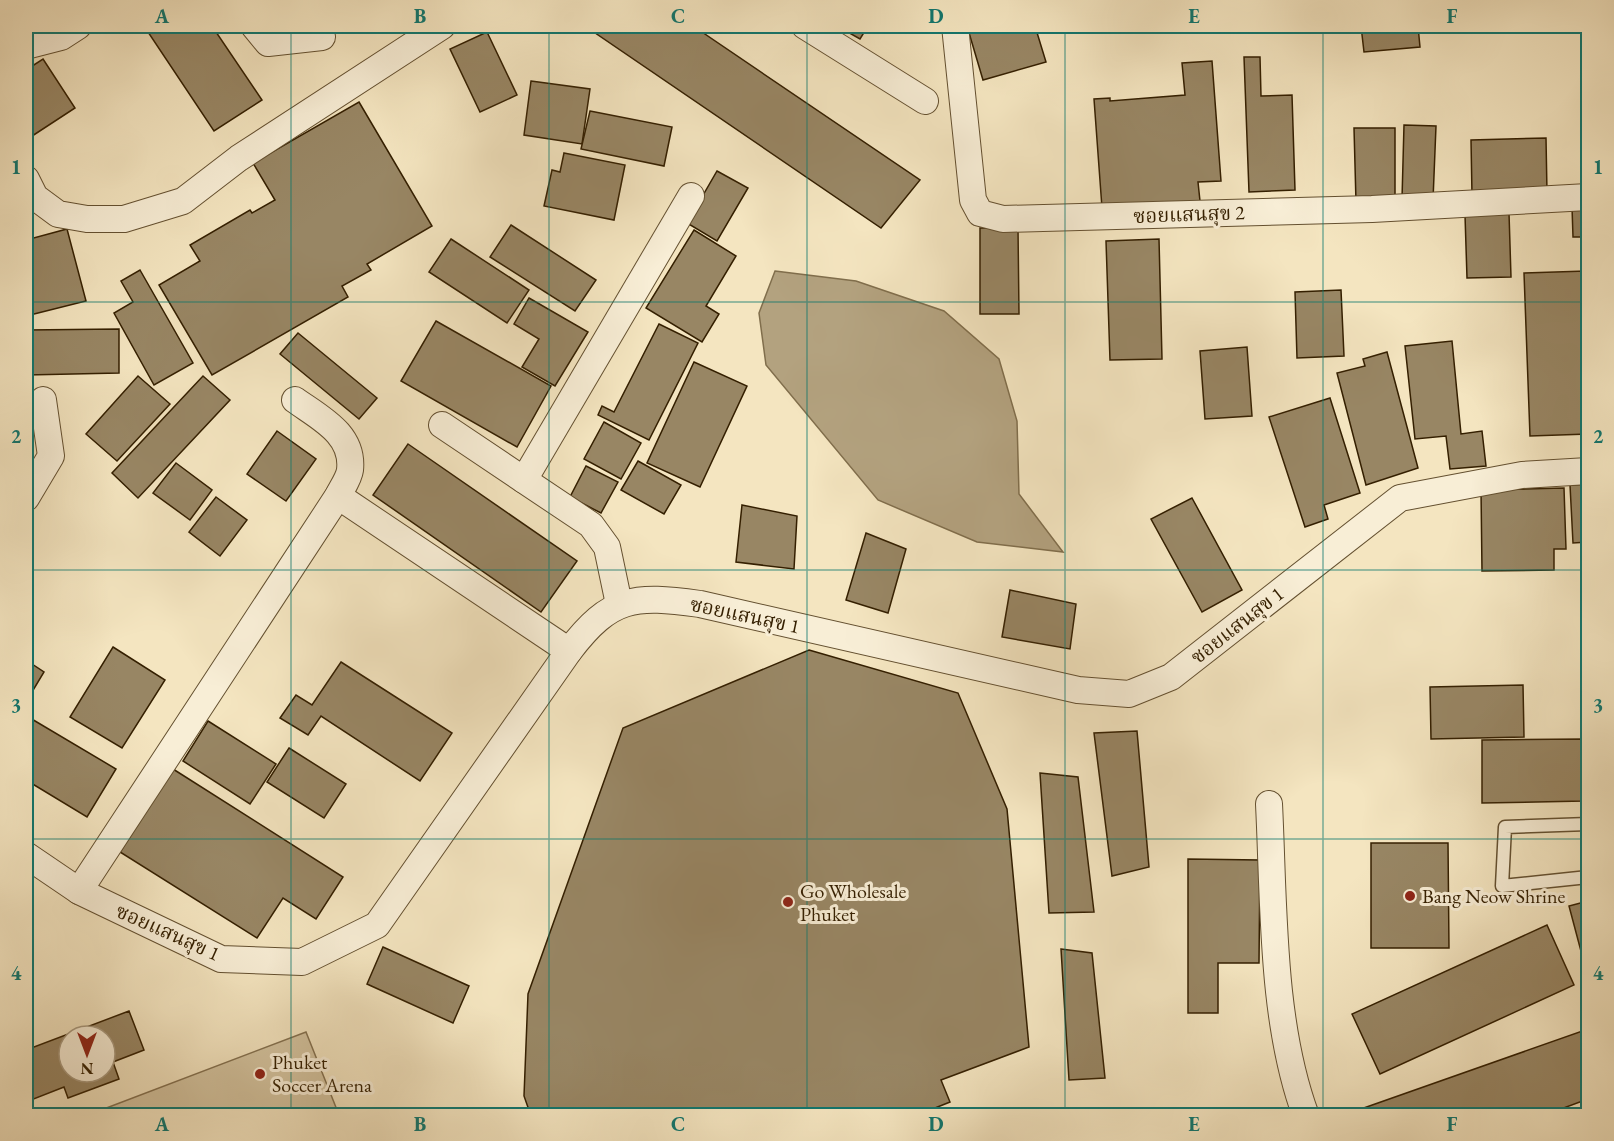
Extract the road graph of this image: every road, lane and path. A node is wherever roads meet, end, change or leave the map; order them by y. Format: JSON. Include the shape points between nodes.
{"nodes":[{"id":1,"x":78,"y":26,"type":"edge"},
{"id":2,"x":254,"y":26,"type":"edge"},
{"id":3,"x":442,"y":26,"type":"edge"},
{"id":4,"x":805,"y":26,"type":"edge"},
{"id":5,"x":955,"y":26,"type":"edge"},
{"id":6,"x":322,"y":37,"type":"dead end"},
{"id":7,"x":26,"y":46,"type":"edge"},
{"id":8,"x":925,"y":101,"type":"dead end"},
{"id":9,"x":26,"y":179,"type":"edge"},
{"id":10,"x":691,"y":196,"type":"dead end"},
{"id":11,"x":1588,"y":197,"type":"edge"},
{"id":12,"x":43,"y":400,"type":"dead end"},
{"id":13,"x":295,"y":400,"type":"dead end"},
{"id":14,"x":442,"y":425,"type":"dead end"},
{"id":15,"x":1588,"y":471,"type":"edge"},
{"id":16,"x":524,"y":480,"type":"junction"},
{"id":17,"x":338,"y":496,"type":"junction"},
{"id":18,"x":26,"y":498,"type":"edge"},
{"id":19,"x":619,"y":604,"type":"junction"},
{"id":20,"x":569,"y":651,"type":"junction"},
{"id":21,"x":1269,"y":804,"type":"dead end"},
{"id":22,"x":1588,"y":824,"type":"edge"},
{"id":23,"x":26,"y":855,"type":"edge"},
{"id":24,"x":1588,"y":877,"type":"edge"},
{"id":25,"x":79,"y":891,"type":"junction"},
{"id":26,"x":1306,"y":1116,"type":"edge"}],
"edges":[{"from":1,"to":7,"type":"street","via":[[61,37]]},
{"from":2,"to":6,"type":"street","via":[[267,43]]},
{"from":3,"to":9,"type":"street","via":[[239,158],[183,201],[124,219],[87,219],[58,214],[35,197]]},
{"from":4,"to":8,"type":"street"},
{"from":5,"to":11,"type":"street","name":"ซอยแสนสุข 2","via":[[973,200],[980,213],[1003,219],[1027,219],[1372,209]]},
{"from":10,"to":16,"type":"street"},
{"from":12,"to":18,"type":"street","via":[[51,456]]},
{"from":13,"to":17,"type":"street","via":[[337,430],[348,448],[350,472]]},
{"from":14,"to":16,"type":"street"},
{"from":15,"to":19,"type":"street","name":"ซอยแสนสุข 1","via":[[1522,475],[1400,498],[1171,677],[1129,694],[1078,690],[700,604],[659,599]]},
{"from":16,"to":19,"type":"street","via":[[591,525],[608,546]]},
{"from":17,"to":20,"type":"street"},
{"from":17,"to":25,"type":"street"},
{"from":19,"to":20,"type":"street","name":"ซอยแสนสุข 1","via":[[591,622]]},
{"from":20,"to":25,"type":"street","name":"ซอยแสนสุข 1","via":[[377,926],[302,962],[221,959]]},
{"from":21,"to":26,"type":"street","via":[[1276,975],[1297,1091]]},
{"from":22,"to":24,"type":"lane","via":[[1506,827],[1502,886]]},
{"from":23,"to":25,"type":"street","name":"ซอยแสนสุข 1"}]}
